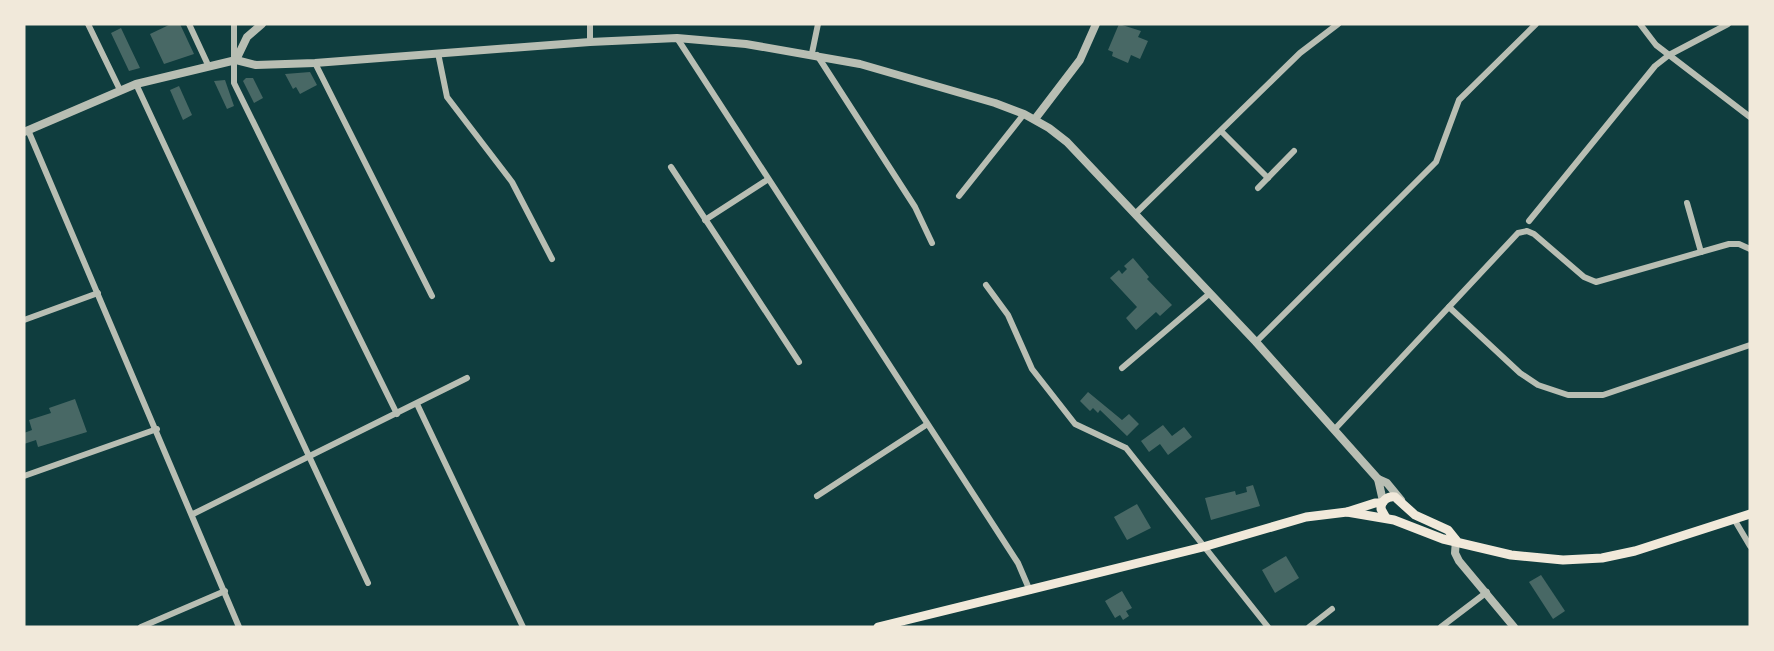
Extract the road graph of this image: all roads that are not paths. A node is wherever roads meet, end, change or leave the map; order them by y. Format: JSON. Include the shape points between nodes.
{"nodes":[{"id":1,"x":88,"y":24,"type":"edge"},
{"id":2,"x":189,"y":24,"type":"edge"},
{"id":3,"x":234,"y":24,"type":"edge"},
{"id":4,"x":262,"y":24,"type":"edge"},
{"id":5,"x":590,"y":24,"type":"edge"},
{"id":6,"x":818,"y":24,"type":"edge"},
{"id":7,"x":1095,"y":24,"type":"edge"},
{"id":8,"x":1338,"y":24,"type":"edge"},
{"id":9,"x":1536,"y":24,"type":"edge"},
{"id":10,"x":1640,"y":24,"type":"edge"},
{"id":11,"x":1728,"y":24,"type":"edge"},
{"id":12,"x":677,"y":38,"type":"junction"},
{"id":13,"x":590,"y":42,"type":"junction"},
{"id":14,"x":438,"y":53,"type":"junction"},
{"id":15,"x":814,"y":54,"type":"junction"},
{"id":16,"x":1669,"y":55,"type":"junction"},
{"id":17,"x":236,"y":60,"type":"junction"},
{"id":18,"x":315,"y":63,"type":"junction"},
{"id":19,"x":209,"y":67,"type":"junction"},
{"id":20,"x":136,"y":84,"type":"junction"},
{"id":21,"x":120,"y":90,"type":"junction"},
{"id":22,"x":1024,"y":114,"type":"junction"},
{"id":23,"x":1750,"y":117,"type":"edge"},
{"id":24,"x":1035,"y":119,"type":"junction"},
{"id":25,"x":26,"y":131,"type":"edge"},
{"id":26,"x":1222,"y":132,"type":"junction"},
{"id":27,"x":1294,"y":152,"type":"dead end"},
{"id":28,"x":671,"y":168,"type":"dead end"},
{"id":29,"x":1269,"y":178,"type":"junction"},
{"id":30,"x":767,"y":180,"type":"junction"},
{"id":31,"x":1258,"y":188,"type":"dead end"},
{"id":32,"x":959,"y":196,"type":"dead end"},
{"id":33,"x":1687,"y":203,"type":"dead end"},
{"id":34,"x":1135,"y":214,"type":"junction"},
{"id":35,"x":705,"y":220,"type":"junction"},
{"id":36,"x":1528,"y":221,"type":"dead end"},
{"id":37,"x":932,"y":243,"type":"dead end"},
{"id":38,"x":1750,"y":249,"type":"edge"},
{"id":39,"x":1701,"y":252,"type":"junction"},
{"id":40,"x":552,"y":259,"type":"dead end"},
{"id":41,"x":986,"y":285,"type":"dead end"},
{"id":42,"x":98,"y":292,"type":"junction"},
{"id":43,"x":1209,"y":294,"type":"junction"},
{"id":44,"x":432,"y":297,"type":"dead end"},
{"id":45,"x":1449,"y":307,"type":"junction"},
{"id":46,"x":24,"y":320,"type":"edge"},
{"id":47,"x":1256,"y":342,"type":"junction"},
{"id":48,"x":1750,"y":345,"type":"edge"},
{"id":49,"x":799,"y":362,"type":"dead end"},
{"id":50,"x":1122,"y":368,"type":"dead end"},
{"id":51,"x":467,"y":378,"type":"dead end"},
{"id":52,"x":417,"y":405,"type":"junction"},
{"id":53,"x":398,"y":414,"type":"junction"},
{"id":54,"x":926,"y":425,"type":"junction"},
{"id":55,"x":157,"y":429,"type":"junction"},
{"id":56,"x":1334,"y":430,"type":"junction"},
{"id":57,"x":312,"y":457,"type":"junction"},
{"id":58,"x":24,"y":476,"type":"edge"},
{"id":59,"x":1378,"y":479,"type":"junction"},
{"id":60,"x":817,"y":496,"type":"dead end"},
{"id":61,"x":1383,"y":502,"type":"junction"},
{"id":62,"x":1402,"y":502,"type":"junction"},
{"id":63,"x":1347,"y":512,"type":"junction"},
{"id":64,"x":193,"y":514,"type":"junction"},
{"id":65,"x":1750,"y":514,"type":"edge"},
{"id":66,"x":1390,"y":519,"type":"junction"},
{"id":67,"x":1734,"y":519,"type":"junction"},
{"id":68,"x":1456,"y":540,"type":"junction"},
{"id":69,"x":1750,"y":546,"type":"edge"},
{"id":70,"x":1203,"y":547,"type":"junction"},
{"id":71,"x":368,"y":583,"type":"dead end"},
{"id":72,"x":225,"y":591,"type":"junction"},
{"id":73,"x":1030,"y":591,"type":"junction"},
{"id":74,"x":1487,"y":592,"type":"junction"},
{"id":75,"x":1332,"y":609,"type":"dead end"},
{"id":76,"x":141,"y":627,"type":"edge"},
{"id":77,"x":239,"y":627,"type":"edge"},
{"id":78,"x":523,"y":627,"type":"edge"},
{"id":79,"x":880,"y":627,"type":"edge"},
{"id":80,"x":1268,"y":627,"type":"edge"},
{"id":81,"x":1309,"y":627,"type":"edge"},
{"id":82,"x":1441,"y":627,"type":"edge"},
{"id":83,"x":1514,"y":627,"type":"edge"}],
"edges":[{"from":1,"to":21,"type":"street"},
{"from":2,"to":19,"type":"street"},
{"from":3,"to":17,"type":"street"},
{"from":4,"to":17,"type":"street","via":[[247,37]]},
{"from":5,"to":13,"type":"street"},
{"from":6,"to":15,"type":"street"},
{"from":7,"to":24,"type":"street","via":[[1080,60]]},
{"from":8,"to":26,"type":"street","via":[[1300,53]]},
{"from":9,"to":47,"type":"street","via":[[1459,100],[1436,162]]},
{"from":10,"to":16,"type":"street"},
{"from":11,"to":16,"type":"street"},
{"from":12,"to":13,"type":"street"},
{"from":12,"to":15,"type":"street"},
{"from":12,"to":30,"type":"street"},
{"from":13,"to":14,"type":"street"},
{"from":14,"to":18,"type":"street"},
{"from":14,"to":40,"type":"street","via":[[447,97],[512,182]]},
{"from":15,"to":22,"type":"street","via":[[926,82]]},
{"from":15,"to":37,"type":"street","via":[[915,207]]},
{"from":16,"to":23,"type":"street"},
{"from":16,"to":36,"type":"street"},
{"from":17,"to":18,"type":"street","via":[[256,65]]},
{"from":17,"to":19,"type":"street"},
{"from":17,"to":53,"type":"street","via":[[234,83]]},
{"from":18,"to":44,"type":"street"},
{"from":19,"to":20,"type":"street"},
{"from":20,"to":21,"type":"street"},
{"from":20,"to":57,"type":"street"},
{"from":21,"to":25,"type":"street"},
{"from":22,"to":24,"type":"street"},
{"from":22,"to":32,"type":"street"},
{"from":24,"to":34,"type":"street","via":[[1067,142]]},
{"from":25,"to":42,"type":"street"},
{"from":26,"to":29,"type":"street"},
{"from":26,"to":34,"type":"street"},
{"from":27,"to":29,"type":"street"},
{"from":28,"to":35,"type":"street"},
{"from":29,"to":31,"type":"street"},
{"from":30,"to":35,"type":"street"},
{"from":30,"to":54,"type":"street"},
{"from":33,"to":39,"type":"street"},
{"from":34,"to":43,"type":"street"},
{"from":35,"to":49,"type":"street"},
{"from":38,"to":39,"type":"street","via":[[1734,243]]},
{"from":39,"to":45,"type":"street","via":[[1596,282],[1584,277],[1527,231],[1518,233]]},
{"from":41,"to":70,"type":"street","via":[[1008,315],[1032,369],[1074,424],[1126,448]]},
{"from":42,"to":46,"type":"street"},
{"from":42,"to":55,"type":"street"},
{"from":43,"to":47,"type":"street"},
{"from":43,"to":50,"type":"street"},
{"from":45,"to":48,"type":"street","via":[[1520,374],[1568,395],[1603,395]]},
{"from":45,"to":56,"type":"street"},
{"from":47,"to":56,"type":"street"},
{"from":51,"to":52,"type":"street"},
{"from":52,"to":53,"type":"street"},
{"from":52,"to":78,"type":"street"},
{"from":53,"to":57,"type":"street"},
{"from":54,"to":60,"type":"street"},
{"from":54,"to":73,"type":"street","via":[[1018,563]]},
{"from":55,"to":58,"type":"street"},
{"from":55,"to":64,"type":"street"},
{"from":56,"to":59,"type":"street"},
{"from":57,"to":64,"type":"street"},
{"from":57,"to":71,"type":"street"},
{"from":59,"to":61,"type":"street"},
{"from":59,"to":62,"type":"street","via":[[1387,483]]},
{"from":61,"to":62,"type":"main road","via":[[1392,497]]},
{"from":61,"to":63,"type":"main road"},
{"from":61,"to":66,"type":"main road","via":[[1382,513]]},
{"from":62,"to":66,"type":"main road","via":[[1402,514]]},
{"from":62,"to":68,"type":"main road","via":[[1415,515],[1448,530]]},
{"from":63,"to":66,"type":"main road"},
{"from":63,"to":70,"type":"main road","via":[[1306,517]]},
{"from":64,"to":72,"type":"street"},
{"from":65,"to":67,"type":"main road"},
{"from":66,"to":68,"type":"main road"},
{"from":67,"to":68,"type":"main road","via":[[1635,551],[1583,560],[1528,558]]},
{"from":67,"to":69,"type":"street"},
{"from":68,"to":74,"type":"street","via":[[1459,561]]},
{"from":70,"to":73,"type":"main road"},
{"from":70,"to":80,"type":"street"},
{"from":72,"to":76,"type":"street"},
{"from":72,"to":77,"type":"street"},
{"from":73,"to":79,"type":"main road"},
{"from":74,"to":82,"type":"street"},
{"from":74,"to":83,"type":"street"},
{"from":75,"to":81,"type":"street"}]}
